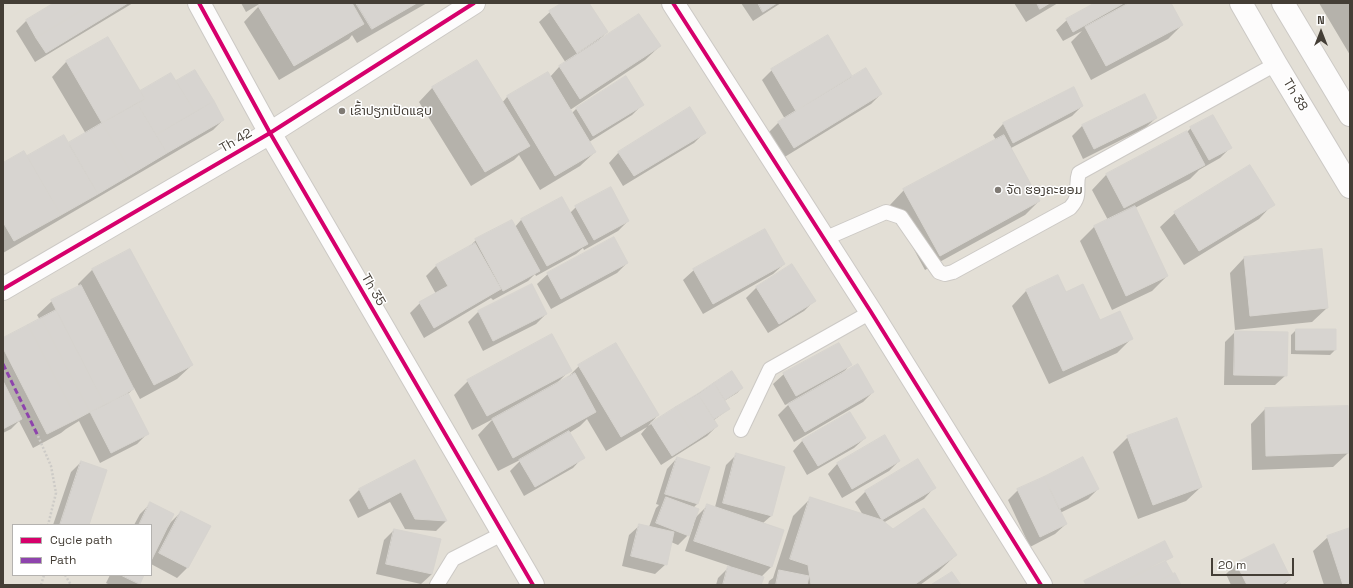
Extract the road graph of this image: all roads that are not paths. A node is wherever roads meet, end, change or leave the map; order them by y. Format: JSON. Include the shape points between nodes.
{"nodes":[{"id":1,"x":199,"y":3,"type":"edge"},
{"id":2,"x":474,"y":3,"type":"edge"},
{"id":3,"x":673,"y":3,"type":"edge"},
{"id":4,"x":1241,"y":3,"type":"edge"},
{"id":5,"x":1282,"y":3,"type":"edge"},
{"id":6,"x":1276,"y":64,"type":"junction"},
{"id":7,"x":1350,"y":115,"type":"edge"},
{"id":8,"x":270,"y":133,"type":"junction"},
{"id":9,"x":1350,"y":187,"type":"edge"},
{"id":10,"x":824,"y":239,"type":"junction"},
{"id":11,"x":3,"y":289,"type":"edge"},
{"id":12,"x":871,"y":312,"type":"junction"},
{"id":13,"x":741,"y":430,"type":"dead end"},
{"id":14,"x":504,"y":533,"type":"junction"},
{"id":15,"x":437,"y":585,"type":"edge"},
{"id":16,"x":534,"y":585,"type":"edge"},
{"id":17,"x":1041,"y":585,"type":"edge"}],
"edges":[{"from":1,"to":8,"type":"street","name":"Th 35"},
{"from":2,"to":8,"type":"street","name":"Th 42"},
{"from":3,"to":10,"type":"street"},
{"from":4,"to":6,"type":"street","name":"Th 38"},
{"from":5,"to":7,"type":"street"},
{"from":6,"to":9,"type":"street","name":"Th 38"},
{"from":6,"to":10,"type":"lane","via":[[1079,173],[1076,201],[1070,208],[953,272],[939,272],[901,217],[886,212]]},
{"from":8,"to":11,"type":"street","name":"Th 42"},
{"from":8,"to":14,"type":"street","name":"Th 35"},
{"from":10,"to":12,"type":"street"},
{"from":12,"to":13,"type":"lane","via":[[770,369]]},
{"from":12,"to":17,"type":"street"},
{"from":14,"to":15,"type":"lane","via":[[453,559]]},
{"from":14,"to":16,"type":"street","name":"Th 35"}]}
